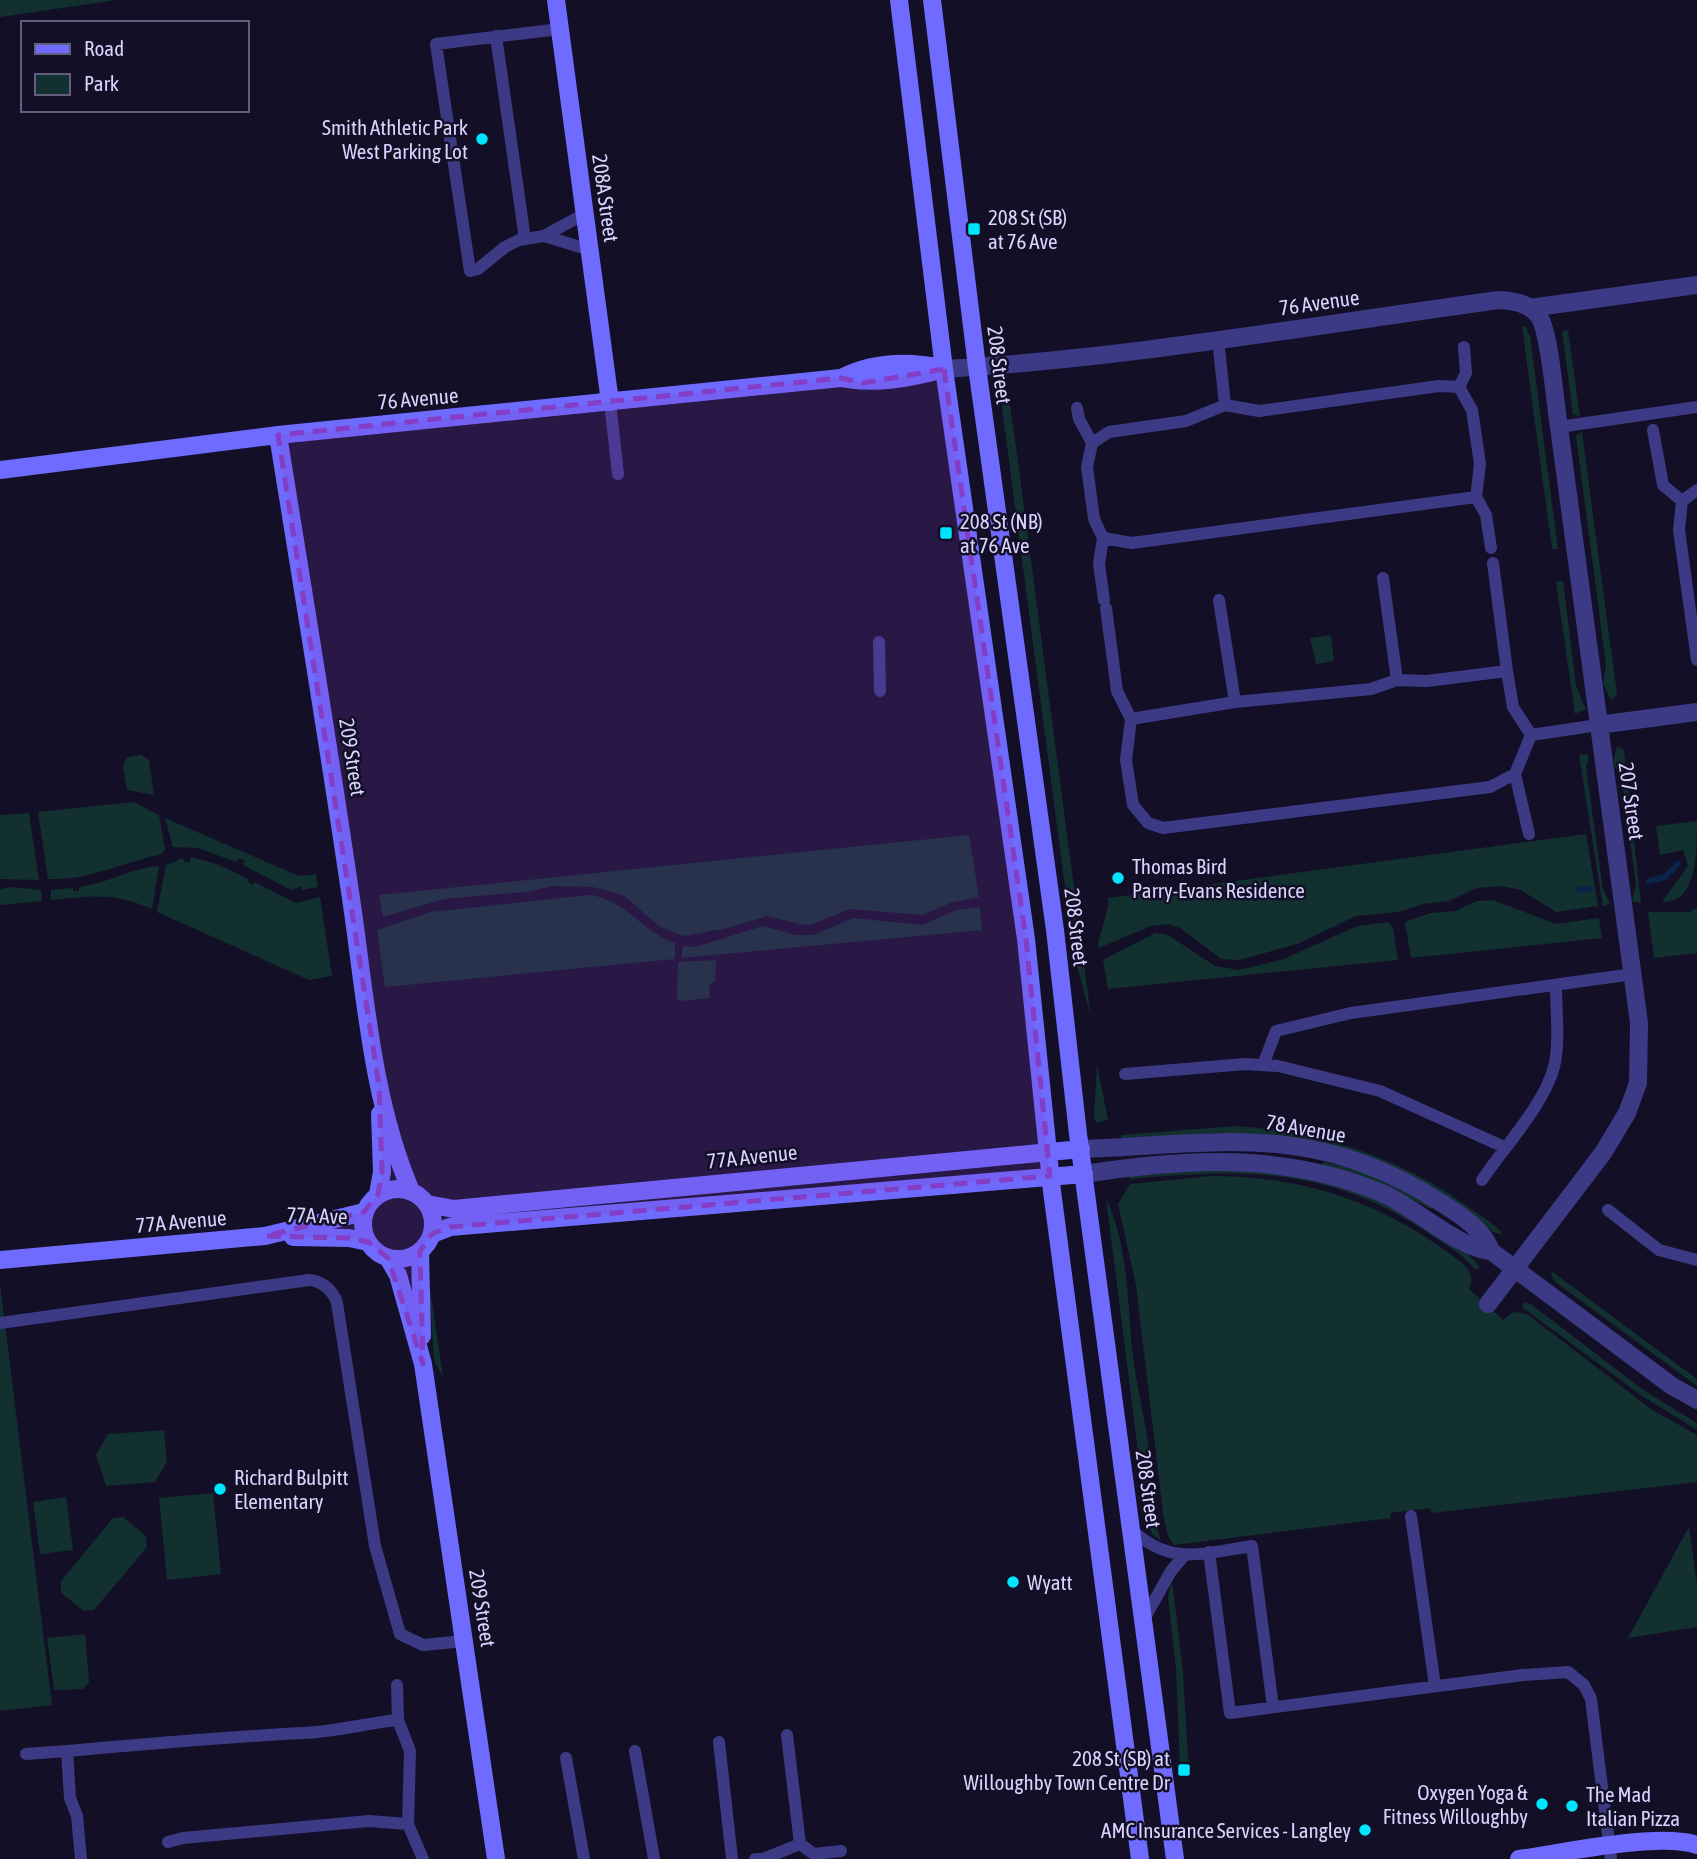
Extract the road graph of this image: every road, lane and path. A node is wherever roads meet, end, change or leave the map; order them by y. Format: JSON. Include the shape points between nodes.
{"nodes":[{"id":1,"x":556,"y":0,"type":"edge"},
{"id":2,"x":899,"y":0,"type":"edge"},
{"id":3,"x":932,"y":0,"type":"edge"},
{"id":4,"x":560,"y":29,"type":"junction"},
{"id":5,"x":496,"y":36,"type":"junction"},
{"id":6,"x":586,"y":213,"type":"junction"},
{"id":7,"x":544,"y":236,"type":"junction"},
{"id":8,"x":525,"y":239,"type":"junction"},
{"id":9,"x":590,"y":250,"type":"junction"},
{"id":10,"x":1697,"y":285,"type":"edge"},
{"id":11,"x":1530,"y":308,"type":"junction"},
{"id":12,"x":1218,"y":339,"type":"junction"},
{"id":13,"x":1464,"y":347,"type":"dead end"},
{"id":14,"x":977,"y":367,"type":"junction"},
{"id":15,"x":944,"y":369,"type":"junction"},
{"id":16,"x":1459,"y":387,"type":"junction"},
{"id":17,"x":610,"y":402,"type":"junction"},
{"id":18,"x":1226,"y":405,"type":"junction"},
{"id":19,"x":1697,"y":407,"type":"edge"},
{"id":20,"x":1077,"y":408,"type":"dead end"},
{"id":21,"x":1559,"y":427,"type":"junction"},
{"id":22,"x":1653,"y":430,"type":"dead end"},
{"id":23,"x":278,"y":435,"type":"junction"},
{"id":24,"x":1092,"y":443,"type":"junction"},
{"id":25,"x":0,"y":470,"type":"edge"},
{"id":26,"x":618,"y":474,"type":"dead end"},
{"id":27,"x":1697,"y":491,"type":"edge"},
{"id":28,"x":1476,"y":497,"type":"junction"},
{"id":29,"x":1682,"y":501,"type":"junction"},
{"id":30,"x":1103,"y":538,"type":"junction"},
{"id":31,"x":1491,"y":548,"type":"dead end"},
{"id":32,"x":1493,"y":563,"type":"dead end"},
{"id":33,"x":1383,"y":579,"type":"dead end"},
{"id":34,"x":1219,"y":600,"type":"dead end"},
{"id":35,"x":879,"y":642,"type":"dead end"},
{"id":36,"x":1697,"y":660,"type":"edge"},
{"id":37,"x":1507,"y":671,"type":"junction"},
{"id":38,"x":1398,"y":680,"type":"junction"},
{"id":39,"x":880,"y":691,"type":"dead end"},
{"id":40,"x":1235,"y":702,"type":"junction"},
{"id":41,"x":1697,"y":712,"type":"edge"},
{"id":42,"x":1131,"y":719,"type":"junction"},
{"id":43,"x":1598,"y":725,"type":"junction"},
{"id":44,"x":1531,"y":735,"type":"junction"},
{"id":45,"x":1515,"y":774,"type":"junction"},
{"id":46,"x":1529,"y":834,"type":"dead end"},
{"id":47,"x":1633,"y":974,"type":"junction"},
{"id":48,"x":1556,"y":986,"type":"junction"},
{"id":49,"x":1264,"y":1065,"type":"junction"},
{"id":50,"x":1125,"y":1074,"type":"dead end"},
{"id":51,"x":379,"y":1086,"type":"junction"},
{"id":52,"x":1504,"y":1147,"type":"junction"},
{"id":53,"x":1081,"y":1149,"type":"junction"},
{"id":54,"x":1048,"y":1151,"type":"junction"},
{"id":55,"x":1084,"y":1174,"type":"junction"},
{"id":56,"x":1050,"y":1176,"type":"junction"},
{"id":57,"x":1482,"y":1180,"type":"dead end"},
{"id":58,"x":411,"y":1191,"type":"junction"},
{"id":59,"x":378,"y":1195,"type":"junction"},
{"id":60,"x":428,"y":1204,"type":"junction"},
{"id":61,"x":1608,"y":1210,"type":"dead end"},
{"id":62,"x":365,"y":1212,"type":"junction"},
{"id":63,"x":432,"y":1234,"type":"junction"},
{"id":64,"x":265,"y":1236,"type":"junction"},
{"id":65,"x":368,"y":1242,"type":"junction"},
{"id":66,"x":420,"y":1251,"type":"junction"},
{"id":67,"x":1491,"y":1251,"type":"junction"},
{"id":68,"x":388,"y":1258,"type":"junction"},
{"id":69,"x":0,"y":1260,"type":"edge"},
{"id":70,"x":1697,"y":1260,"type":"edge"},
{"id":71,"x":1515,"y":1269,"type":"junction"},
{"id":72,"x":1488,"y":1304,"type":"dead end"},
{"id":73,"x":0,"y":1323,"type":"edge"},
{"id":74,"x":423,"y":1364,"type":"junction"},
{"id":75,"x":1697,"y":1400,"type":"edge"},
{"id":76,"x":1412,"y":1516,"type":"dead end"},
{"id":77,"x":1131,"y":1529,"type":"junction"},
{"id":78,"x":1209,"y":1552,"type":"junction"},
{"id":79,"x":1183,"y":1557,"type":"junction"},
{"id":80,"x":1143,"y":1621,"type":"junction"},
{"id":81,"x":465,"y":1641,"type":"junction"},
{"id":82,"x":397,"y":1685,"type":"dead end"},
{"id":83,"x":1435,"y":1686,"type":"junction"},
{"id":84,"x":1273,"y":1707,"type":"junction"},
{"id":85,"x":398,"y":1720,"type":"junction"},
{"id":86,"x":787,"y":1735,"type":"dead end"},
{"id":87,"x":719,"y":1742,"type":"dead end"},
{"id":88,"x":67,"y":1751,"type":"junction"},
{"id":89,"x":635,"y":1751,"type":"dead end"},
{"id":90,"x":26,"y":1754,"type":"dead end"},
{"id":91,"x":566,"y":1758,"type":"dead end"},
{"id":92,"x":408,"y":1824,"type":"junction"},
{"id":93,"x":168,"y":1842,"type":"dead end"},
{"id":94,"x":800,"y":1844,"type":"junction"},
{"id":95,"x":1697,"y":1845,"type":"edge"},
{"id":96,"x":841,"y":1851,"type":"dead end"},
{"id":97,"x":1611,"y":1853,"type":"edge"},
{"id":98,"x":81,"y":1859,"type":"edge"},
{"id":99,"x":423,"y":1859,"type":"edge"},
{"id":100,"x":496,"y":1859,"type":"edge"},
{"id":101,"x":584,"y":1859,"type":"edge"},
{"id":102,"x":654,"y":1859,"type":"edge"},
{"id":103,"x":732,"y":1859,"type":"edge"},
{"id":104,"x":755,"y":1859,"type":"edge"},
{"id":105,"x":1140,"y":1859,"type":"edge"},
{"id":106,"x":1175,"y":1859,"type":"edge"},
{"id":107,"x":1519,"y":1859,"type":"edge"}],
"edges":[{"from":1,"to":4,"type":"street","name":"208A Street"},
{"from":2,"to":15,"type":"street"},
{"from":3,"to":14,"type":"street","name":"208 Street"},
{"from":4,"to":5,"type":"lane"},
{"from":4,"to":6,"type":"street","name":"208A Street"},
{"from":5,"to":8,"type":"lane"},
{"from":5,"to":8,"type":"lane","via":[[436,44],[470,271]]},
{"from":6,"to":7,"type":"lane"},
{"from":6,"to":9,"type":"street","name":"208A Street"},
{"from":7,"to":8,"type":"lane"},
{"from":7,"to":9,"type":"lane"},
{"from":9,"to":17,"type":"street","name":"208A Street"},
{"from":10,"to":11,"type":"street","name":"76 Avenue"},
{"from":11,"to":12,"type":"street","name":"76 Avenue","via":[[1517,301],[1499,300]]},
{"from":11,"to":21,"type":"street","name":"207 Street","via":[[1543,324]]},
{"from":12,"to":14,"type":"street","name":"76 Avenue"},
{"from":12,"to":18,"type":"lane"},
{"from":13,"to":16,"type":"lane","via":[[1466,367]]},
{"from":14,"to":15,"type":"street","name":"76 Avenue"},
{"from":14,"to":53,"type":"street","name":"208 Street","via":[[1054,917]]},
{"from":15,"to":17,"type":"street","name":"76 Avenue","via":[[863,383],[841,378]]},
{"from":15,"to":54,"type":"street","via":[[1026,939]]},
{"from":16,"to":18,"type":"lane","via":[[1259,411]]},
{"from":16,"to":28,"type":"lane","via":[[1472,410],[1480,464]]},
{"from":17,"to":23,"type":"street","name":"76 Avenue"},
{"from":17,"to":26,"type":"lane"},
{"from":18,"to":24,"type":"lane","via":[[1186,421],[1109,432]]},
{"from":19,"to":21,"type":"lane"},
{"from":20,"to":24,"type":"lane"},
{"from":21,"to":43,"type":"street","name":"207 Street"},
{"from":22,"to":29,"type":"lane","via":[[1663,485]]},
{"from":23,"to":25,"type":"street","name":"76 Avenue"},
{"from":23,"to":51,"type":"street","name":"209 Street"},
{"from":24,"to":30,"type":"lane","via":[[1087,467],[1094,519]]},
{"from":27,"to":29,"type":"lane"},
{"from":28,"to":30,"type":"lane","via":[[1132,543]]},
{"from":28,"to":31,"type":"lane","via":[[1486,515]]},
{"from":29,"to":36,"type":"lane","via":[[1679,530]]},
{"from":30,"to":42,"type":"lane","via":[[1099,564],[1117,691]]},
{"from":32,"to":37,"type":"lane"},
{"from":33,"to":38,"type":"lane"},
{"from":34,"to":40,"type":"lane"},
{"from":35,"to":39,"type":"lane"},
{"from":37,"to":38,"type":"lane"},
{"from":37,"to":44,"type":"lane","via":[[1513,707]]},
{"from":38,"to":40,"type":"lane","via":[[1370,689]]},
{"from":40,"to":42,"type":"lane"},
{"from":41,"to":43,"type":"street"},
{"from":42,"to":45,"type":"lane","via":[[1126,760],[1133,805],[1149,823],[1163,828],[1490,787]]},
{"from":43,"to":44,"type":"lane"},
{"from":43,"to":47,"type":"street","name":"207 Street"},
{"from":44,"to":45,"type":"lane"},
{"from":45,"to":46,"type":"lane"},
{"from":47,"to":48,"type":"lane"},
{"from":47,"to":71,"type":"street","name":"207 Street","via":[[1641,1054],[1627,1113],[1603,1153]]},
{"from":48,"to":49,"type":"lane","via":[[1351,1013],[1276,1031]]},
{"from":48,"to":52,"type":"lane","via":[[1554,1067],[1545,1091]]},
{"from":49,"to":50,"type":"lane"},
{"from":49,"to":52,"type":"lane","via":[[1380,1091]]},
{"from":51,"to":58,"type":"street","name":"209 Street"},
{"from":51,"to":59,"type":"street","name":"209 Street","via":[[382,1172]]},
{"from":52,"to":57,"type":"lane"},
{"from":53,"to":54,"type":"street","name":"77A Avenue"},
{"from":53,"to":55,"type":"street","name":"208 Street"},
{"from":53,"to":67,"type":"street","name":"78 Avenue","via":[[1255,1141],[1311,1148],[1367,1163],[1414,1186],[1480,1233]]},
{"from":54,"to":56,"type":"street"},
{"from":54,"to":60,"type":"street","name":"77A Avenue","via":[[454,1209]]},
{"from":55,"to":56,"type":"street"},
{"from":55,"to":67,"type":"street","name":"78 Avenue","via":[[1209,1161],[1300,1167],[1386,1195],[1468,1246]]},
{"from":55,"to":77,"type":"street","name":"208 Street"},
{"from":56,"to":63,"type":"street","via":[[450,1227]]},
{"from":56,"to":105,"type":"street"},
{"from":58,"to":59,"type":"street","via":[[388,1190]]},
{"from":58,"to":60,"type":"street"},
{"from":59,"to":62,"type":"street"},
{"from":60,"to":63,"type":"street"},
{"from":61,"to":70,"type":"lane","via":[[1659,1250]]},
{"from":62,"to":64,"type":"street","name":"77A Avenue"},
{"from":62,"to":65,"type":"street"},
{"from":63,"to":66,"type":"street"},
{"from":64,"to":65,"type":"street","name":"77A Ave"},
{"from":64,"to":69,"type":"street","name":"77A Avenue"},
{"from":65,"to":68,"type":"street"},
{"from":66,"to":68,"type":"street","via":[[410,1257]]},
{"from":66,"to":74,"type":"street","name":"209 Street"},
{"from":67,"to":71,"type":"street","name":"78 Avenue"},
{"from":68,"to":74,"type":"street","name":"209 Street","via":[[398,1275]]},
{"from":71,"to":72,"type":"street","name":"207 Street"},
{"from":71,"to":75,"type":"street","name":"78 Avenue"},
{"from":73,"to":81,"type":"lane","via":[[309,1280],[321,1283],[337,1303],[375,1546],[400,1634],[423,1644]]},
{"from":74,"to":81,"type":"street","name":"209 Street"},
{"from":76,"to":83,"type":"lane"},
{"from":77,"to":79,"type":"lane","via":[[1154,1546]]},
{"from":77,"to":80,"type":"street","name":"208 Street"},
{"from":78,"to":79,"type":"lane"},
{"from":78,"to":84,"type":"lane","via":[[1230,1713]]},
{"from":78,"to":84,"type":"lane","via":[[1252,1546]]},
{"from":79,"to":80,"type":"lane"},
{"from":80,"to":106,"type":"street","name":"208 Street"},
{"from":81,"to":100,"type":"street","name":"209 Street"},
{"from":82,"to":85,"type":"lane"},
{"from":83,"to":84,"type":"lane"},
{"from":83,"to":97,"type":"lane","via":[[1568,1672],[1584,1685],[1591,1699]]},
{"from":85,"to":88,"type":"lane","via":[[304,1733]]},
{"from":85,"to":92,"type":"lane","via":[[410,1751]]},
{"from":86,"to":94,"type":"lane"},
{"from":87,"to":103,"type":"lane"},
{"from":88,"to":90,"type":"lane"},
{"from":88,"to":98,"type":"lane"},
{"from":89,"to":102,"type":"lane"},
{"from":91,"to":101,"type":"lane"},
{"from":92,"to":93,"type":"lane","via":[[369,1821]]},
{"from":92,"to":99,"type":"lane"},
{"from":94,"to":96,"type":"lane","via":[[814,1854]]},
{"from":94,"to":104,"type":"lane"},
{"from":95,"to":97,"type":"street","via":[[1672,1840]]},
{"from":97,"to":107,"type":"street"}]}
